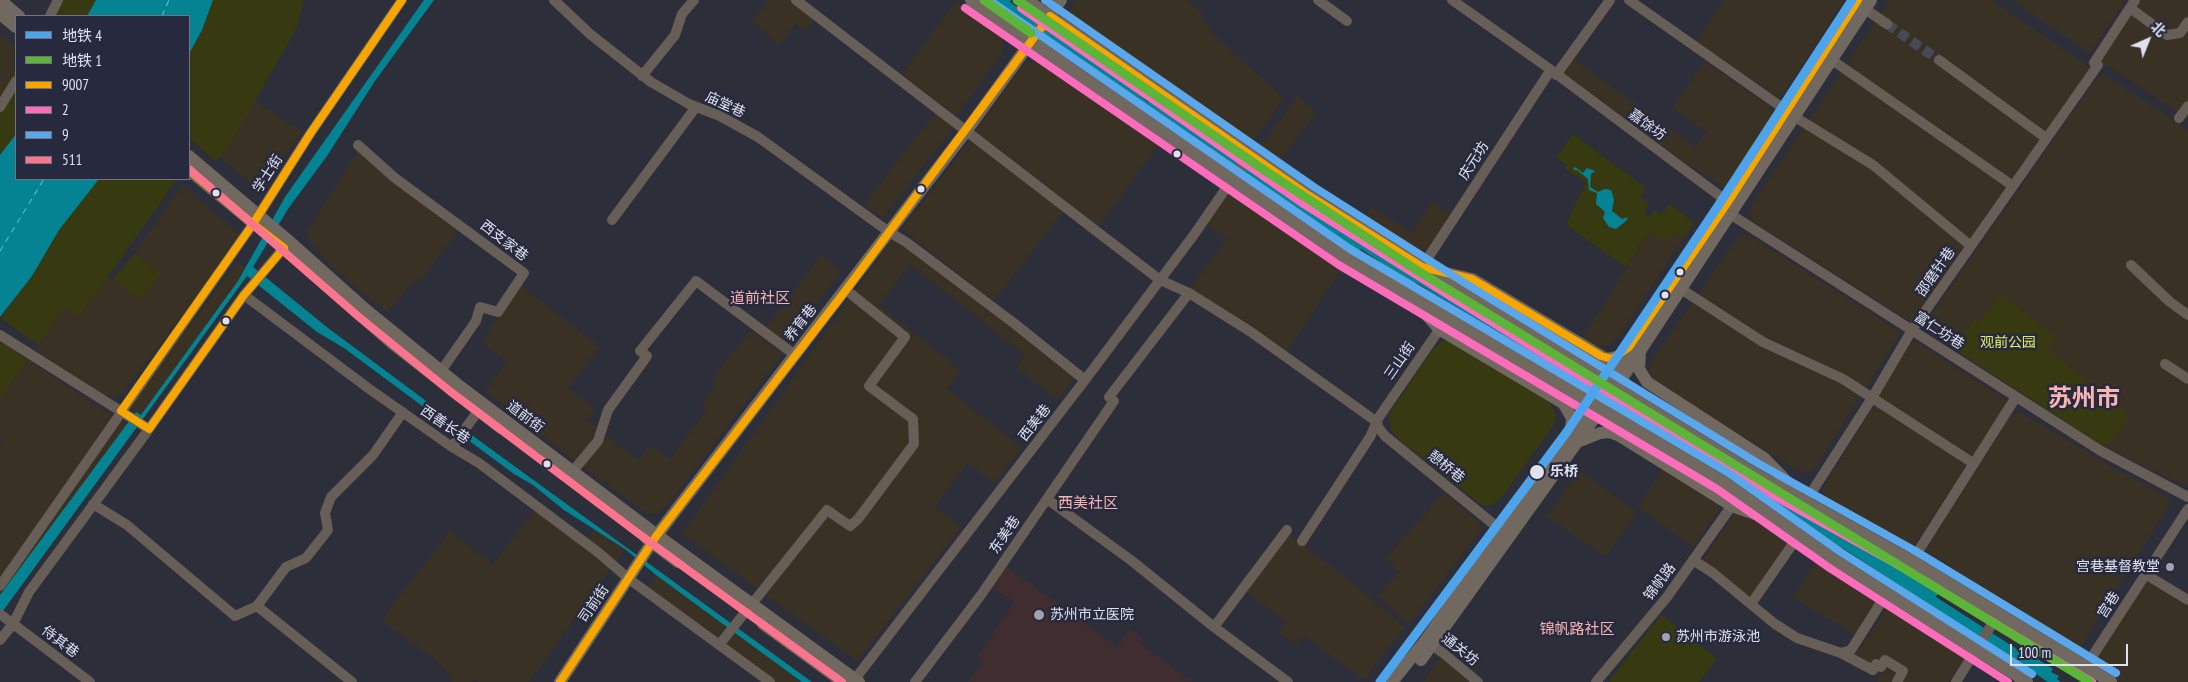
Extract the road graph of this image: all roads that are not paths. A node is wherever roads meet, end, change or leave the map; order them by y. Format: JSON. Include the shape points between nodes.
{"nodes":[{"id":1,"x":0,"y":0,"type":"edge"},
{"id":2,"x":58,"y":0,"type":"edge"},
{"id":3,"x":402,"y":0,"type":"edge"},
{"id":4,"x":554,"y":0,"type":"edge"},
{"id":5,"x":694,"y":0,"type":"edge"},
{"id":6,"x":796,"y":0,"type":"edge"},
{"id":7,"x":971,"y":0,"type":"edge"},
{"id":8,"x":1027,"y":0,"type":"edge"},
{"id":9,"x":1061,"y":0,"type":"edge"},
{"id":10,"x":1318,"y":0,"type":"edge"},
{"id":11,"x":1452,"y":0,"type":"edge"},
{"id":12,"x":1610,"y":0,"type":"edge"},
{"id":13,"x":1629,"y":0,"type":"edge"},
{"id":14,"x":1865,"y":3,"type":"edge"},
{"id":15,"x":2133,"y":4,"type":"edge"},
{"id":16,"x":0,"y":14,"type":"edge"},
{"id":17,"x":18,"y":15,"type":"edge"},
{"id":18,"x":50,"y":15,"type":"edge"},
{"id":19,"x":1048,"y":19,"type":"junction"},
{"id":20,"x":1347,"y":21,"type":"dead end"},
{"id":21,"x":2188,"y":22,"type":"edge"},
{"id":22,"x":1887,"y":24,"type":"tunnel mouth"},
{"id":23,"x":15,"y":26,"type":"edge"},
{"id":24,"x":1033,"y":39,"type":"junction"},
{"id":25,"x":1832,"y":60,"type":"junction"},
{"id":26,"x":1939,"y":60,"type":"tunnel mouth"},
{"id":27,"x":1553,"y":73,"type":"junction"},
{"id":28,"x":642,"y":76,"type":"junction"},
{"id":29,"x":15,"y":83,"type":"edge"},
{"id":30,"x":2188,"y":106,"type":"edge"},
{"id":31,"x":696,"y":107,"type":"junction"},
{"id":32,"x":0,"y":108,"type":"edge"},
{"id":33,"x":1791,"y":114,"type":"junction"},
{"id":34,"x":2179,"y":118,"type":"dead end"},
{"id":35,"x":967,"y":130,"type":"junction"},
{"id":36,"x":2046,"y":138,"type":"junction"},
{"id":37,"x":358,"y":145,"type":"dead end"},
{"id":38,"x":190,"y":157,"type":"edge"},
{"id":39,"x":1247,"y":158,"type":"junction"},
{"id":40,"x":190,"y":171,"type":"edge"},
{"id":41,"x":1235,"y":176,"type":"junction"},
{"id":42,"x":2013,"y":186,"type":"junction"},
{"id":43,"x":1729,"y":208,"type":"junction"},
{"id":44,"x":612,"y":220,"type":"dead end"},
{"id":45,"x":259,"y":222,"type":"junction"},
{"id":46,"x":889,"y":232,"type":"junction"},
{"id":47,"x":287,"y":244,"type":"junction"},
{"id":48,"x":1971,"y":246,"type":"junction"},
{"id":49,"x":2131,"y":265,"type":"dead end"},
{"id":50,"x":1422,"y":267,"type":"junction"},
{"id":51,"x":1472,"y":279,"type":"junction"},
{"id":52,"x":1160,"y":280,"type":"junction"},
{"id":53,"x":1681,"y":288,"type":"junction"},
{"id":54,"x":846,"y":290,"type":"junction"},
{"id":55,"x":1189,"y":293,"type":"junction"},
{"id":56,"x":1463,"y":293,"type":"junction"},
{"id":57,"x":244,"y":295,"type":"junction"},
{"id":58,"x":1410,"y":296,"type":"junction"},
{"id":59,"x":2188,"y":315,"type":"edge"},
{"id":60,"x":1448,"y":317,"type":"junction"},
{"id":61,"x":1439,"y":329,"type":"junction"},
{"id":62,"x":1912,"y":330,"type":"junction"},
{"id":63,"x":0,"y":335,"type":"edge"},
{"id":64,"x":1635,"y":349,"type":"junction"},
{"id":65,"x":795,"y":355,"type":"junction"},
{"id":66,"x":2165,"y":364,"type":"dead end"},
{"id":67,"x":441,"y":371,"type":"junction"},
{"id":68,"x":1615,"y":377,"type":"junction"},
{"id":69,"x":2188,"y":379,"type":"edge"},
{"id":70,"x":1086,"y":380,"type":"junction"},
{"id":71,"x":2016,"y":397,"type":"junction"},
{"id":72,"x":1872,"y":398,"type":"junction"},
{"id":73,"x":478,"y":411,"type":"junction"},
{"id":74,"x":403,"y":412,"type":"junction"},
{"id":75,"x":125,"y":414,"type":"junction"},
{"id":76,"x":1377,"y":422,"type":"junction"},
{"id":77,"x":147,"y":428,"type":"junction"},
{"id":78,"x":1574,"y":439,"type":"junction"},
{"id":79,"x":452,"y":447,"type":"junction"},
{"id":80,"x":1973,"y":463,"type":"junction"},
{"id":81,"x":572,"y":472,"type":"junction"},
{"id":82,"x":1740,"y":494,"type":"junction"},
{"id":83,"x":2188,"y":497,"type":"edge"},
{"id":84,"x":1047,"y":499,"type":"junction"},
{"id":85,"x":1806,"y":501,"type":"junction"},
{"id":86,"x":93,"y":504,"type":"junction"},
{"id":87,"x":1732,"y":506,"type":"junction"},
{"id":88,"x":2188,"y":509,"type":"edge"},
{"id":89,"x":1779,"y":521,"type":"junction"},
{"id":90,"x":1287,"y":530,"type":"dead end"},
{"id":91,"x":1502,"y":530,"type":"junction"},
{"id":92,"x":1799,"y":535,"type":"junction"},
{"id":93,"x":655,"y":539,"type":"junction"},
{"id":94,"x":1302,"y":541,"type":"dead end"},
{"id":95,"x":1693,"y":560,"type":"junction"},
{"id":96,"x":1912,"y":561,"type":"junction"},
{"id":97,"x":2145,"y":574,"type":"junction"},
{"id":98,"x":629,"y":580,"type":"junction"},
{"id":99,"x":0,"y":586,"type":"edge"},
{"id":100,"x":1887,"y":593,"type":"junction"},
{"id":101,"x":2188,"y":600,"type":"edge"},
{"id":102,"x":1751,"y":604,"type":"junction"},
{"id":103,"x":257,"y":606,"type":"junction"},
{"id":104,"x":746,"y":612,"type":"junction"},
{"id":105,"x":1996,"y":618,"type":"junction"},
{"id":106,"x":6,"y":619,"type":"edge"},
{"id":107,"x":1214,"y":627,"type":"junction"},
{"id":108,"x":0,"y":640,"type":"edge"},
{"id":109,"x":1429,"y":643,"type":"junction"},
{"id":110,"x":719,"y":644,"type":"junction"},
{"id":111,"x":1980,"y":645,"type":"junction"},
{"id":112,"x":1841,"y":654,"type":"junction"},
{"id":113,"x":2086,"y":666,"type":"junction"},
{"id":114,"x":767,"y":681,"type":"edge"},
{"id":115,"x":852,"y":681,"type":"edge"},
{"id":116,"x":90,"y":682,"type":"edge"},
{"id":117,"x":352,"y":682,"type":"edge"},
{"id":118,"x":560,"y":682,"type":"edge"},
{"id":119,"x":915,"y":682,"type":"edge"},
{"id":120,"x":1288,"y":682,"type":"edge"},
{"id":121,"x":1392,"y":682,"type":"edge"},
{"id":122,"x":1403,"y":682,"type":"edge"},
{"id":123,"x":1478,"y":682,"type":"edge"},
{"id":124,"x":1596,"y":682,"type":"edge"},
{"id":125,"x":1897,"y":682,"type":"edge"},
{"id":126,"x":1956,"y":682,"type":"edge"},
{"id":127,"x":2027,"y":682,"type":"edge"},
{"id":128,"x":2111,"y":682,"type":"edge"}],
"edges":[{"from":1,"to":17,"type":"main road"},
{"from":2,"to":18,"type":"street"},
{"from":3,"to":45,"type":"street","name":"学士街","via":[[342,87]]},
{"from":4,"to":28,"type":"street","name":"庙堂巷"},
{"from":5,"to":28,"type":"street","via":[[682,14],[675,35]]},
{"from":6,"to":35,"type":"street","name":"憩桥巷"},
{"from":7,"to":24,"type":"main road"},
{"from":8,"to":19,"type":"main road"},
{"from":9,"to":19,"type":"main road","name":"养育巷"},
{"from":10,"to":20,"type":"street"},
{"from":11,"to":27,"type":"street","name":"嘉馀坊"},
{"from":12,"to":27,"type":"street","name":"庆元坊"},
{"from":13,"to":33,"type":"street"},
{"from":14,"to":22,"type":"street"},
{"from":14,"to":25,"type":"main road"},
{"from":14,"to":33,"type":"main road"},
{"from":15,"to":21,"type":"street","via":[[2167,35],[2180,33]]},
{"from":15,"to":36,"type":"street","name":"邵磨针巷"},
{"from":16,"to":23,"type":"main road"},
{"from":19,"to":24,"type":"main road","name":"养育巷"},
{"from":19,"to":39,"type":"main road"},
{"from":24,"to":35,"type":"main road","name":"养育巷"},
{"from":24,"to":41,"type":"main road"},
{"from":25,"to":33,"type":"main road"},
{"from":25,"to":42,"type":"street"},
{"from":26,"to":36,"type":"street"},
{"from":27,"to":43,"type":"street","name":"嘉馀坊"},
{"from":27,"to":50,"type":"street","name":"庆元坊"},
{"from":28,"to":31,"type":"street","name":"庙堂巷"},
{"from":29,"to":32,"type":"street"},
{"from":30,"to":34,"type":"street"},
{"from":31,"to":44,"type":"street"},
{"from":31,"to":46,"type":"street","name":"庙堂巷","via":[[758,137]]},
{"from":33,"to":43,"type":"main road"},
{"from":33,"to":48,"type":"street","via":[[1873,165]]},
{"from":35,"to":46,"type":"main road","name":"养育巷"},
{"from":35,"to":52,"type":"street","name":"憩桥巷"},
{"from":36,"to":42,"type":"street","name":"邵磨针巷"},
{"from":37,"to":67,"type":"street","name":"西支家巷","via":[[395,178],[524,273],[498,312],[480,307],[476,321]]},
{"from":38,"to":45,"type":"main road","name":"道前街"},
{"from":39,"to":41,"type":"street","name":"西美巷"},
{"from":39,"to":50,"type":"main road"},
{"from":40,"to":45,"type":"main road","name":"道前街"},
{"from":41,"to":52,"type":"street","name":"西美巷"},
{"from":41,"to":58,"type":"main road","via":[[1310,234]]},
{"from":42,"to":48,"type":"street","name":"邵磨针巷"},
{"from":43,"to":53,"type":"main road"},
{"from":43,"to":62,"type":"street","name":"富仁坊巷"},
{"from":43,"to":64,"type":"main road"},
{"from":45,"to":47,"type":"main road","name":"道前街"},
{"from":45,"to":75,"type":"street","name":"学士街"},
{"from":46,"to":54,"type":"main road","name":"养育巷"},
{"from":46,"to":70,"type":"street","name":"庙堂巷"},
{"from":47,"to":57,"type":"street"},
{"from":47,"to":67,"type":"main road","name":"道前街"},
{"from":47,"to":73,"type":"main road","name":"道前街","via":[[360,316]]},
{"from":48,"to":62,"type":"street","name":"邵磨针巷"},
{"from":49,"to":59,"type":"street"},
{"from":50,"to":51,"type":"main road"},
{"from":50,"to":56,"type":"main road"},
{"from":51,"to":56,"type":"main road"},
{"from":51,"to":64,"type":"main road","via":[[1606,359]]},
{"from":52,"to":55,"type":"street","name":"憩桥巷"},
{"from":52,"to":70,"type":"street","name":"西美巷"},
{"from":53,"to":64,"type":"main road"},
{"from":53,"to":72,"type":"street","via":[[1763,342],[1843,379]]},
{"from":54,"to":65,"type":"main road","name":"养育巷"},
{"from":54,"to":104,"type":"street","via":[[904,337],[869,386],[912,418],[914,444],[850,526],[827,510]]},
{"from":55,"to":76,"type":"street","name":"憩桥巷","via":[[1251,332]]},
{"from":55,"to":84,"type":"street","name":"东美巷","via":[[1112,399]]},
{"from":56,"to":68,"type":"main road"},
{"from":57,"to":74,"type":"street","name":"西善长巷"},
{"from":57,"to":77,"type":"street"},
{"from":58,"to":60,"type":"main road"},
{"from":58,"to":61,"type":"main road"},
{"from":60,"to":61,"type":"street","name":"三山街"},
{"from":60,"to":82,"type":"main road"},
{"from":61,"to":76,"type":"street","name":"三山街"},
{"from":61,"to":78,"type":"main road","via":[[1563,403],[1572,418]]},
{"from":62,"to":71,"type":"street","name":"富仁坊巷"},
{"from":62,"to":72,"type":"street","name":"邵磨针巷"},
{"from":63,"to":75,"type":"street"},
{"from":64,"to":68,"type":"main road"},
{"from":64,"to":85,"type":"main road","via":[[1639,369],[1647,382],[1764,458]]},
{"from":65,"to":81,"type":"street","via":[[696,281],[640,351],[647,356],[608,410],[598,441]]},
{"from":65,"to":93,"type":"main road","name":"养育巷"},
{"from":66,"to":69,"type":"street"},
{"from":67,"to":81,"type":"main road","name":"道前街"},
{"from":68,"to":78,"type":"main road","bridge":true},
{"from":68,"to":85,"type":"main road","via":[[1754,473]]},
{"from":70,"to":115,"type":"street","name":"西美巷"},
{"from":71,"to":80,"type":"street"},
{"from":71,"to":83,"type":"street","name":"富仁坊巷","via":[[2101,451]]},
{"from":72,"to":80,"type":"street"},
{"from":72,"to":85,"type":"street","name":"邵磨针巷"},
{"from":73,"to":79,"type":"street"},
{"from":73,"to":93,"type":"main road","name":"道前街"},
{"from":74,"to":79,"type":"street","name":"西善长巷"},
{"from":74,"to":103,"type":"street","via":[[373,455],[331,497],[324,513],[328,530],[306,558],[286,567]]},
{"from":75,"to":77,"type":"street"},
{"from":75,"to":99,"type":"street","name":"学士街"},
{"from":76,"to":91,"type":"street","name":"憩桥巷","via":[[1385,436]]},
{"from":76,"to":94,"type":"street","name":"三山街"},
{"from":77,"to":86,"type":"street"},
{"from":78,"to":87,"type":"main road","via":[[1609,432],[1618,435]]},
{"from":78,"to":91,"type":"main road"},
{"from":78,"to":109,"type":"main road"},
{"from":79,"to":98,"type":"street","name":"西善长巷","via":[[534,504]]},
{"from":80,"to":96,"type":"street"},
{"from":81,"to":93,"type":"main road","name":"道前街"},
{"from":82,"to":87,"type":"street","name":"锦帆路"},
{"from":82,"to":89,"type":"main road"},
{"from":84,"to":107,"type":"street","via":[[1132,560]]},
{"from":84,"to":119,"type":"street","name":"东美巷","via":[[981,595]]},
{"from":85,"to":96,"type":"main road"},
{"from":86,"to":103,"type":"street","via":[[127,525],[235,616]]},
{"from":86,"to":106,"type":"street"},
{"from":87,"to":89,"type":"main road"},
{"from":87,"to":95,"type":"street","name":"锦帆路"},
{"from":88,"to":97,"type":"street","name":"宫巷"},
{"from":89,"to":92,"type":"main road"},
{"from":90,"to":107,"type":"street"},
{"from":91,"to":109,"type":"main road"},
{"from":92,"to":100,"type":"main road"},
{"from":92,"to":102,"type":"street"},
{"from":93,"to":98,"type":"main road","name":"司前街"},
{"from":93,"to":104,"type":"main road","name":"道前街"},
{"from":95,"to":102,"type":"street"},
{"from":95,"to":124,"type":"street","name":"锦帆路"},
{"from":96,"to":105,"type":"main road"},
{"from":97,"to":101,"type":"street"},
{"from":97,"to":113,"type":"street","name":"宫巷"},
{"from":98,"to":110,"type":"street","name":"西善长巷"},
{"from":98,"to":118,"type":"main road","name":"司前街"},
{"from":100,"to":111,"type":"main road"},
{"from":100,"to":112,"type":"street","via":[[1852,650]]},
{"from":102,"to":112,"type":"street","via":[[1797,638]]},
{"from":103,"to":117,"type":"street"},
{"from":104,"to":110,"type":"street"},
{"from":104,"to":115,"type":"main road","name":"道前街"},
{"from":105,"to":111,"type":"street"},
{"from":105,"to":113,"type":"main road"},
{"from":106,"to":108,"type":"street"},
{"from":106,"to":116,"type":"street","name":"侍其巷"},
{"from":107,"to":120,"type":"street"},
{"from":109,"to":121,"type":"main road"},
{"from":109,"to":122,"type":"main road"},
{"from":109,"to":123,"type":"street","name":"通关坊"},
{"from":110,"to":114,"type":"street","name":"西善长巷"},
{"from":111,"to":126,"type":"street"},
{"from":111,"to":127,"type":"main road"},
{"from":112,"to":125,"type":"street","via":[[1873,670],[1876,664],[1881,666],[1885,660],[1903,671]]},
{"from":113,"to":128,"type":"main road"}]}
